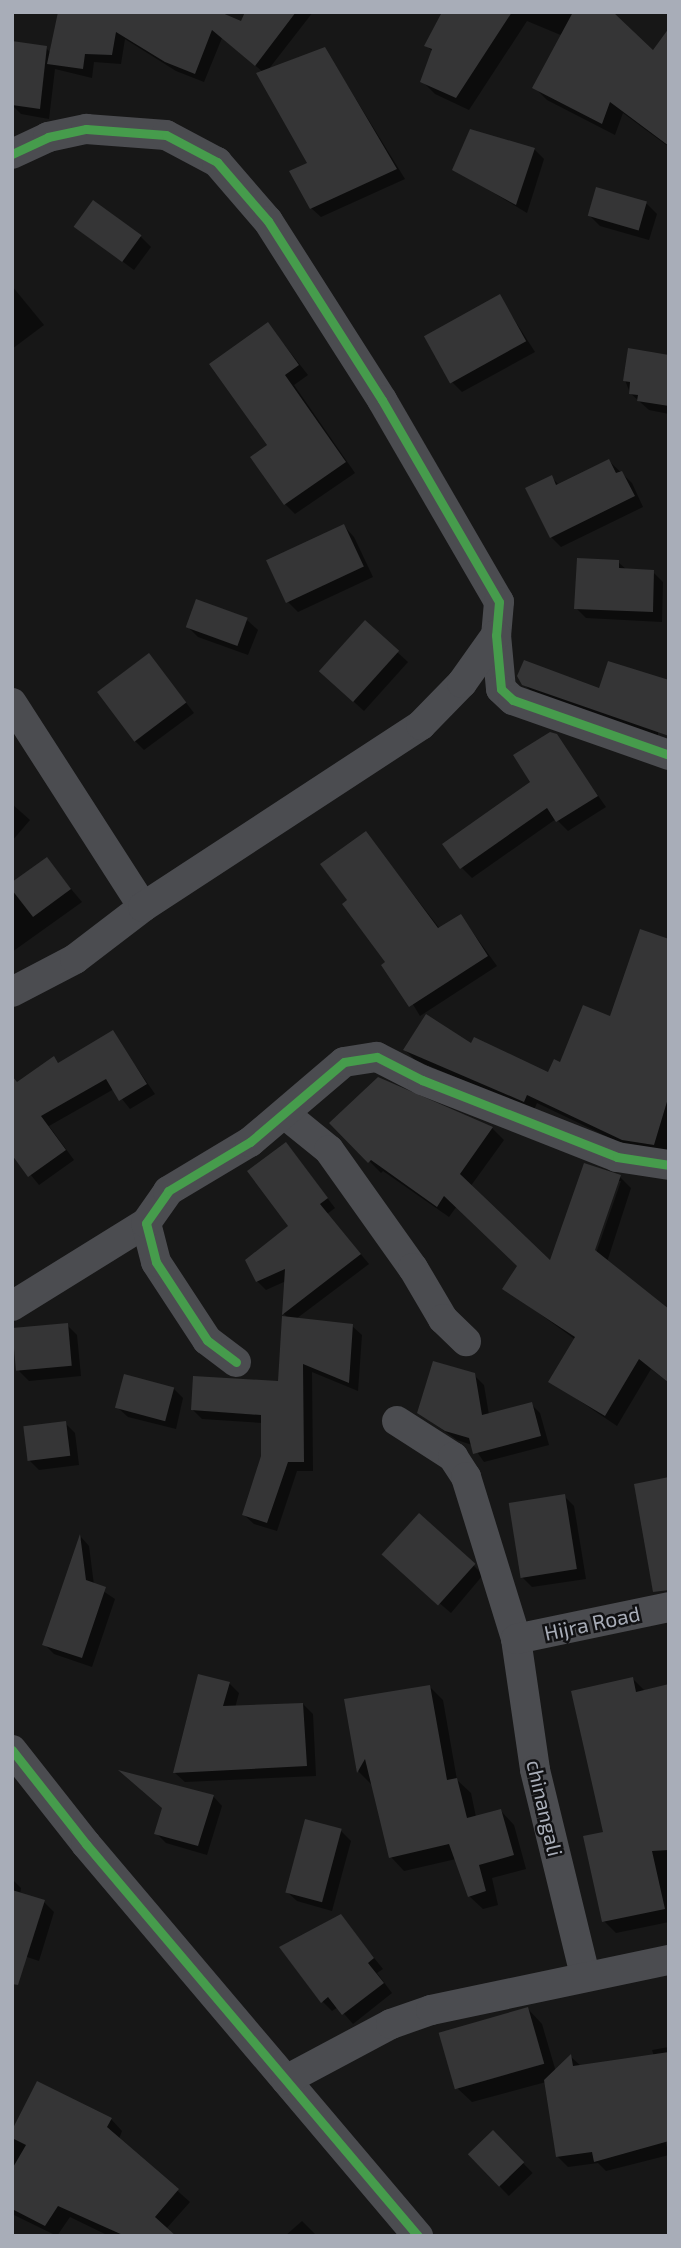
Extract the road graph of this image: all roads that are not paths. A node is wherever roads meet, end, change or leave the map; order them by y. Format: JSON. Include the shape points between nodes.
{"nodes":[{"id":1,"x":12,"y":154,"type":"edge"},
{"id":2,"x":496,"y":635,"type":"junction"},
{"id":3,"x":12,"y":703,"type":"edge"},
{"id":4,"x":669,"y":755,"type":"edge"},
{"id":5,"x":143,"y":907,"type":"junction"},
{"id":6,"x":12,"y":992,"type":"edge"},
{"id":7,"x":286,"y":1115,"type":"junction"},
{"id":8,"x":669,"y":1165,"type":"edge"},
{"id":9,"x":146,"y":1223,"type":"junction"},
{"id":10,"x":12,"y":1306,"type":"edge"},
{"id":11,"x":466,"y":1341,"type":"dead end"},
{"id":12,"x":236,"y":1362,"type":"dead end"},
{"id":13,"x":397,"y":1421,"type":"dead end"},
{"id":14,"x":669,"y":1607,"type":"edge"},
{"id":15,"x":516,"y":1639,"type":"junction"},
{"id":16,"x":12,"y":1750,"type":"edge"},
{"id":17,"x":669,"y":1959,"type":"edge"},
{"id":18,"x":585,"y":1975,"type":"junction"},
{"id":19,"x":286,"y":2080,"type":"junction"},
{"id":20,"x":418,"y":2236,"type":"edge"}],
"edges":[{"from":1,"to":2,"type":"street","via":[[48,137],[86,130],[166,135],[217,162],[268,221],[382,400],[499,602]]},
{"from":2,"to":4,"type":"street","via":[[501,689],[513,700]]},
{"from":2,"to":5,"type":"street","via":[[462,683],[421,725]]},
{"from":3,"to":5,"type":"street"},
{"from":5,"to":6,"type":"street","via":[[75,960]]},
{"from":7,"to":8,"type":"street","via":[[319,1079],[344,1062],[377,1057],[422,1080],[617,1157]]},
{"from":7,"to":9,"type":"street","via":[[168,1191]]},
{"from":7,"to":11,"type":"street","via":[[329,1150],[413,1268],[443,1319]]},
{"from":9,"to":10,"type":"street"},
{"from":9,"to":12,"type":"street","via":[[156,1262],[207,1340]]},
{"from":13,"to":15,"type":"street","name":"chinangali","via":[[453,1457],[466,1477]]},
{"from":14,"to":15,"type":"street","name":"Hijra Road"},
{"from":15,"to":18,"type":"street","name":"chinangali","via":[[535,1770]]},
{"from":16,"to":19,"type":"street"},
{"from":17,"to":18,"type":"street"},
{"from":18,"to":19,"type":"street","via":[[421,2013]]},
{"from":19,"to":20,"type":"street"}]}
